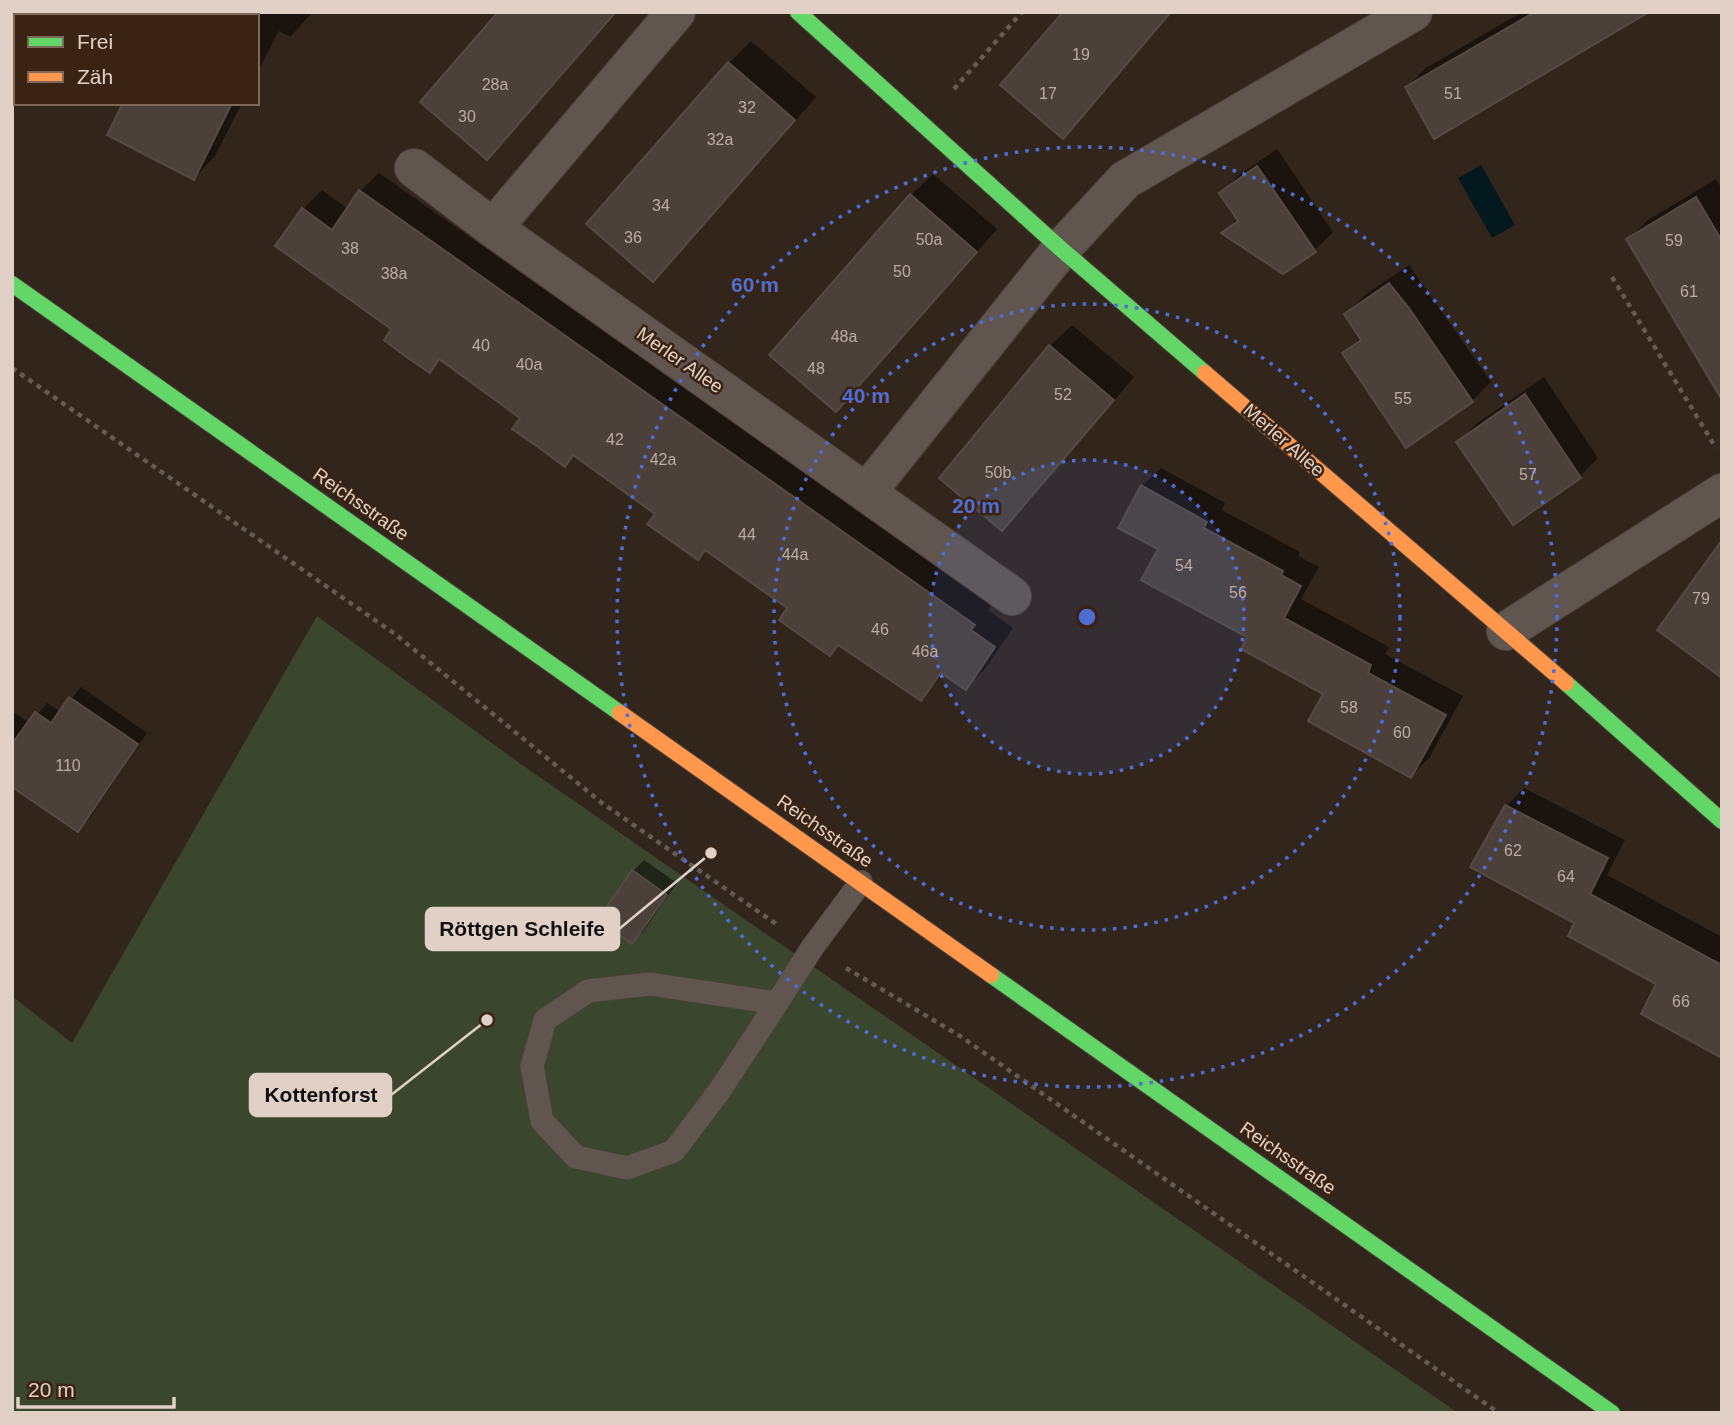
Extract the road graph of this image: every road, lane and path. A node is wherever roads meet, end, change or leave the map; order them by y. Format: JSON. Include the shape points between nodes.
{"nodes":[{"id":1,"x":676,"y":12,"type":"edge"},
{"id":2,"x":798,"y":12,"type":"edge"},
{"id":3,"x":1022,"y":12,"type":"edge"},
{"id":4,"x":1413,"y":12,"type":"edge"},
{"id":5,"x":923,"y":124,"type":"junction"},
{"id":6,"x":414,"y":168,"type":"dead end"},
{"id":7,"x":493,"y":228,"type":"junction"},
{"id":8,"x":1061,"y":249,"type":"junction"},
{"id":9,"x":1612,"y":276,"type":"dead end"},
{"id":10,"x":12,"y":284,"type":"edge"},
{"id":11,"x":12,"y":368,"type":"edge"},
{"id":12,"x":1722,"y":458,"type":"edge"},
{"id":13,"x":867,"y":492,"type":"junction"},
{"id":14,"x":1722,"y":493,"type":"edge"},
{"id":15,"x":1012,"y":596,"type":"dead end"},
{"id":16,"x":1506,"y":631,"type":"junction"},
{"id":17,"x":1722,"y":821,"type":"edge"},
{"id":18,"x":861,"y":882,"type":"junction"},
{"id":19,"x":812,"y":948,"type":"junction"},
{"id":20,"x":777,"y":1003,"type":"junction"},
{"id":21,"x":1499,"y":1413,"type":"edge"},
{"id":22,"x":1612,"y":1413,"type":"edge"}],
"edges":[{"from":1,"to":7,"type":"street"},
{"from":2,"to":5,"type":"main road","name":"Merler Allee"},
{"from":3,"to":5,"type":"path"},
{"from":4,"to":8,"type":"street","via":[[1125,180]]},
{"from":5,"to":8,"type":"main road","name":"Merler Allee"},
{"from":6,"to":7,"type":"street","name":"Merler Allee"},
{"from":7,"to":13,"type":"street","name":"Merler Allee"},
{"from":8,"to":13,"type":"street"},
{"from":8,"to":16,"type":"main road","name":"Merler Allee"},
{"from":9,"to":12,"type":"path"},
{"from":10,"to":18,"type":"main road","name":"Reichsstraße"},
{"from":11,"to":19,"type":"path","via":[[396,634],[602,803]]},
{"from":13,"to":15,"type":"street","name":"Merler Allee"},
{"from":14,"to":16,"type":"street"},
{"from":16,"to":17,"type":"main road","name":"Merler Allee"},
{"from":18,"to":19,"type":"lane"},
{"from":18,"to":22,"type":"main road","name":"Reichsstraße"},
{"from":19,"to":20,"type":"lane"},
{"from":19,"to":21,"type":"path","via":[[960,1036]]},
{"from":20,"to":20,"type":"lane","via":[[650,984],[588,990],[545,1020],[532,1066],[542,1121],[576,1157],[627,1168],[674,1151]]}]}
